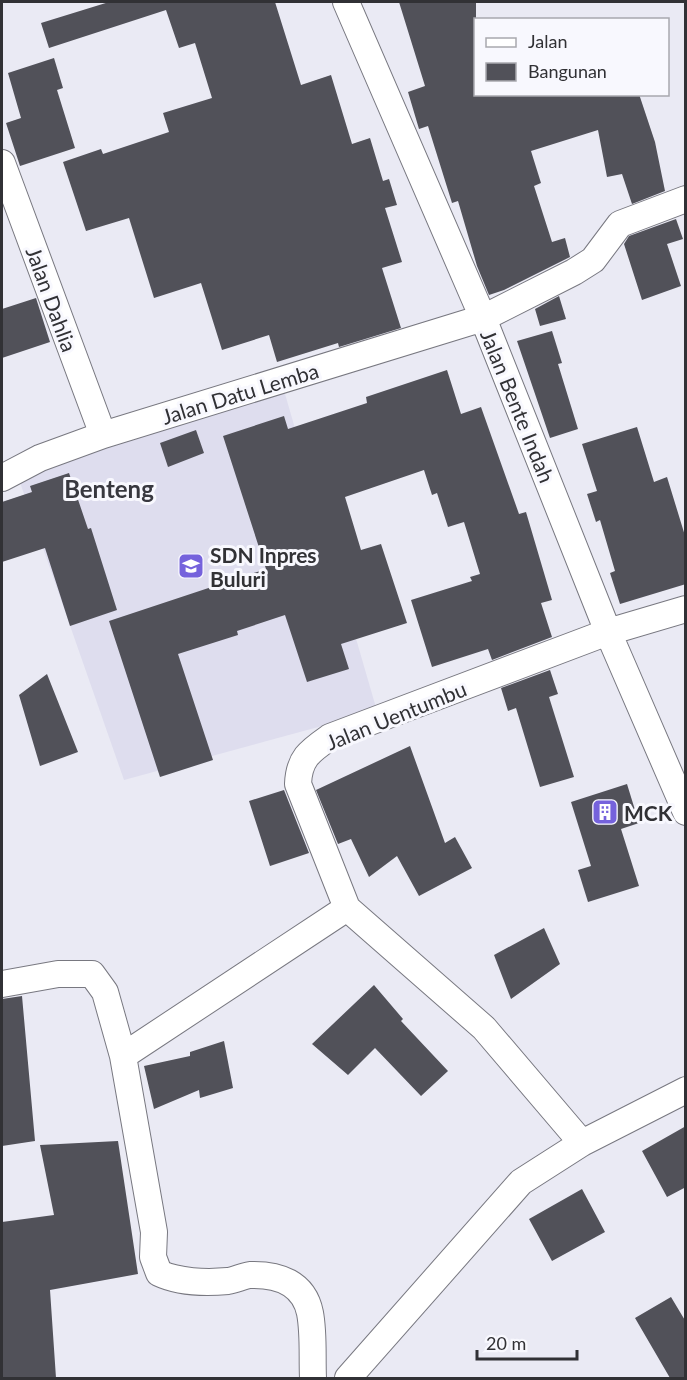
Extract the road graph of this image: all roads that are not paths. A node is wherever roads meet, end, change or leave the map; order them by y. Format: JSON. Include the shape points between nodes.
{"nodes":[{"id":1,"x":346,"y":2,"type":"edge"},
{"id":2,"x":2,"y":163,"type":"edge"},
{"id":3,"x":686,"y":199,"type":"edge"},
{"id":4,"x":483,"y":318,"type":"junction"},
{"id":5,"x":103,"y":435,"type":"junction"},
{"id":6,"x":2,"y":478,"type":"edge"},
{"id":7,"x":686,"y":609,"type":"edge"},
{"id":8,"x":608,"y":632,"type":"junction"},
{"id":9,"x":686,"y":812,"type":"edge"},
{"id":10,"x":346,"y":908,"type":"junction"},
{"id":11,"x":2,"y":984,"type":"edge"},
{"id":12,"x":123,"y":1056,"type":"junction"},
{"id":13,"x":686,"y":1090,"type":"edge"},
{"id":14,"x":582,"y":1143,"type":"junction"},
{"id":15,"x":313,"y":1378,"type":"edge"},
{"id":16,"x":348,"y":1378,"type":"edge"}],
"edges":[{"from":1,"to":4,"type":"street","name":"Jalan Bente Indah"},
{"from":2,"to":5,"type":"street","name":"Jalan Dahlia"},
{"from":3,"to":4,"type":"street","name":"Jalan Datu Lemba","via":[[620,224],[593,260]]},
{"from":4,"to":5,"type":"street","name":"Jalan Datu Lemba"},
{"from":4,"to":8,"type":"street","name":"Jalan Bente Indah"},
{"from":5,"to":6,"type":"street","name":"Jalan Datu Lemba"},
{"from":7,"to":8,"type":"street","name":"Jalan Uentumbu"},
{"from":8,"to":9,"type":"street","name":"Jalan Bente Indah"},
{"from":8,"to":10,"type":"street","name":"Jalan Uentumbu","via":[[330,737],[311,750],[298,767],[298,784]]},
{"from":10,"to":12,"type":"street"},
{"from":10,"to":14,"type":"street","name":"Jalan Uentumbu","via":[[484,1028]]},
{"from":11,"to":12,"type":"street","via":[[58,974],[92,974],[105,992]]},
{"from":12,"to":15,"type":"street","via":[[154,1232],[153,1257],[159,1273],[172,1279],[228,1281],[249,1275],[273,1276],[293,1284],[304,1294],[310,1314]]},
{"from":13,"to":14,"type":"street"},
{"from":14,"to":16,"type":"street","via":[[521,1182]]}]}
